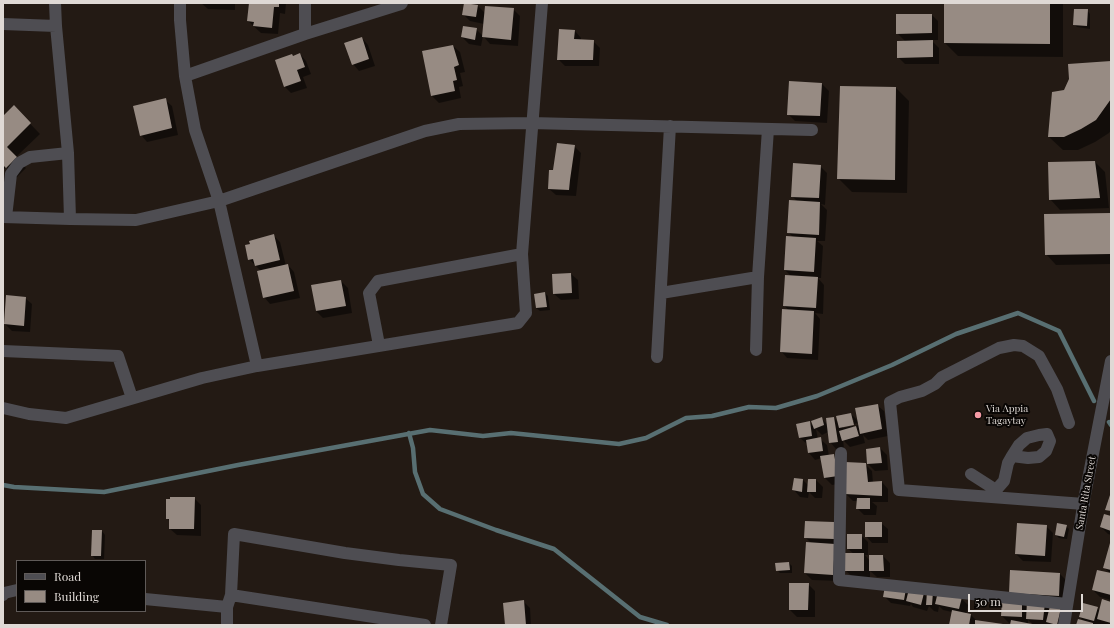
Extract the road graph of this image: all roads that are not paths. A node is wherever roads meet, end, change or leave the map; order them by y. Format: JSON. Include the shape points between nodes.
{"nodes":[{"id":1,"x":55,"y":3,"type":"edge"},
{"id":2,"x":180,"y":3,"type":"edge"},
{"id":3,"x":305,"y":3,"type":"edge"},
{"id":4,"x":402,"y":3,"type":"edge"},
{"id":5,"x":542,"y":3,"type":"edge"},
{"id":6,"x":3,"y":24,"type":"edge"},
{"id":7,"x":56,"y":26,"type":"junction"},
{"id":8,"x":305,"y":34,"type":"junction"},
{"id":9,"x":184,"y":76,"type":"junction"},
{"id":10,"x":531,"y":123,"type":"junction"},
{"id":11,"x":670,"y":126,"type":"junction"},
{"id":12,"x":768,"y":129,"type":"junction"},
{"id":13,"x":812,"y":130,"type":"dead end"},
{"id":14,"x":68,"y":152,"type":"junction"},
{"id":15,"x":219,"y":201,"type":"junction"},
{"id":16,"x":5,"y":217,"type":"edge"},
{"id":17,"x":70,"y":219,"type":"junction"},
{"id":18,"x":522,"y":254,"type":"junction"},
{"id":19,"x":758,"y":277,"type":"junction"},
{"id":20,"x":661,"y":293,"type":"junction"},
{"id":21,"x":379,"y":346,"type":"junction"},
{"id":22,"x":756,"y":350,"type":"dead end"},
{"id":23,"x":3,"y":351,"type":"edge"},
{"id":24,"x":657,"y":357,"type":"dead end"},
{"id":25,"x":1111,"y":361,"type":"edge"},
{"id":26,"x":257,"y":366,"type":"junction"},
{"id":27,"x":132,"y":398,"type":"junction"},
{"id":28,"x":3,"y":408,"type":"edge"},
{"id":29,"x":1069,"y":423,"type":"dead end"},
{"id":30,"x":841,"y":453,"type":"dead end"},
{"id":31,"x":1012,"y":456,"type":"dead end"},
{"id":32,"x":971,"y":474,"type":"dead end"},
{"id":33,"x":997,"y":494,"type":"junction"},
{"id":34,"x":1084,"y":504,"type":"junction"},
{"id":35,"x":16,"y":590,"type":"edge"},
{"id":36,"x":3,"y":595,"type":"edge"},
{"id":37,"x":232,"y":595,"type":"junction"},
{"id":38,"x":146,"y":600,"type":"edge"},
{"id":39,"x":1067,"y":604,"type":"junction"},
{"id":40,"x":227,"y":607,"type":"junction"},
{"id":41,"x":227,"y":625,"type":"edge"},
{"id":42,"x":425,"y":625,"type":"edge"},
{"id":43,"x":441,"y":625,"type":"edge"},
{"id":44,"x":1064,"y":625,"type":"edge"}],
"edges":[{"from":1,"to":7,"type":"street"},
{"from":2,"to":9,"type":"street"},
{"from":3,"to":8,"type":"street"},
{"from":4,"to":8,"type":"street"},
{"from":5,"to":10,"type":"street"},
{"from":6,"to":7,"type":"street"},
{"from":7,"to":14,"type":"street"},
{"from":8,"to":9,"type":"street"},
{"from":9,"to":15,"type":"street","via":[[195,130]]},
{"from":10,"to":11,"type":"street"},
{"from":10,"to":15,"type":"street","via":[[459,124],[425,131]]},
{"from":10,"to":18,"type":"street"},
{"from":11,"to":12,"type":"street"},
{"from":11,"to":20,"type":"street"},
{"from":12,"to":13,"type":"street"},
{"from":12,"to":19,"type":"street"},
{"from":14,"to":16,"type":"street","via":[[30,157],[19,163],[11,174]]},
{"from":14,"to":17,"type":"street"},
{"from":15,"to":17,"type":"street","via":[[136,220]]},
{"from":15,"to":26,"type":"street"},
{"from":16,"to":17,"type":"street"},
{"from":18,"to":21,"type":"street","via":[[526,313],[518,323]]},
{"from":18,"to":21,"type":"street","via":[[378,281],[369,293]]},
{"from":19,"to":20,"type":"street"},
{"from":19,"to":22,"type":"street"},
{"from":20,"to":24,"type":"street"},
{"from":21,"to":26,"type":"street"},
{"from":23,"to":27,"type":"street","via":[[118,356]]},
{"from":25,"to":34,"type":"street","name":"Santa Rita Street"},
{"from":26,"to":27,"type":"street","via":[[202,378]]},
{"from":27,"to":28,"type":"street","via":[[66,418]]},
{"from":29,"to":33,"type":"street","via":[[1057,389],[1039,356],[1023,346],[1014,344],[999,348],[942,377],[922,391],[890,402],[899,490]]},
{"from":30,"to":39,"type":"street","via":[[839,580]]},
{"from":31,"to":33,"type":"street"},
{"from":32,"to":33,"type":"street"},
{"from":33,"to":34,"type":"street"},
{"from":34,"to":39,"type":"street","name":"Santa Rita Street"},
{"from":35,"to":36,"type":"street"},
{"from":37,"to":40,"type":"street"},
{"from":37,"to":42,"type":"street"},
{"from":37,"to":43,"type":"street","via":[[234,534],[345,553],[451,565]]},
{"from":38,"to":40,"type":"street"},
{"from":39,"to":44,"type":"street","name":"Santa Rita Street"},
{"from":40,"to":41,"type":"street"}]}
